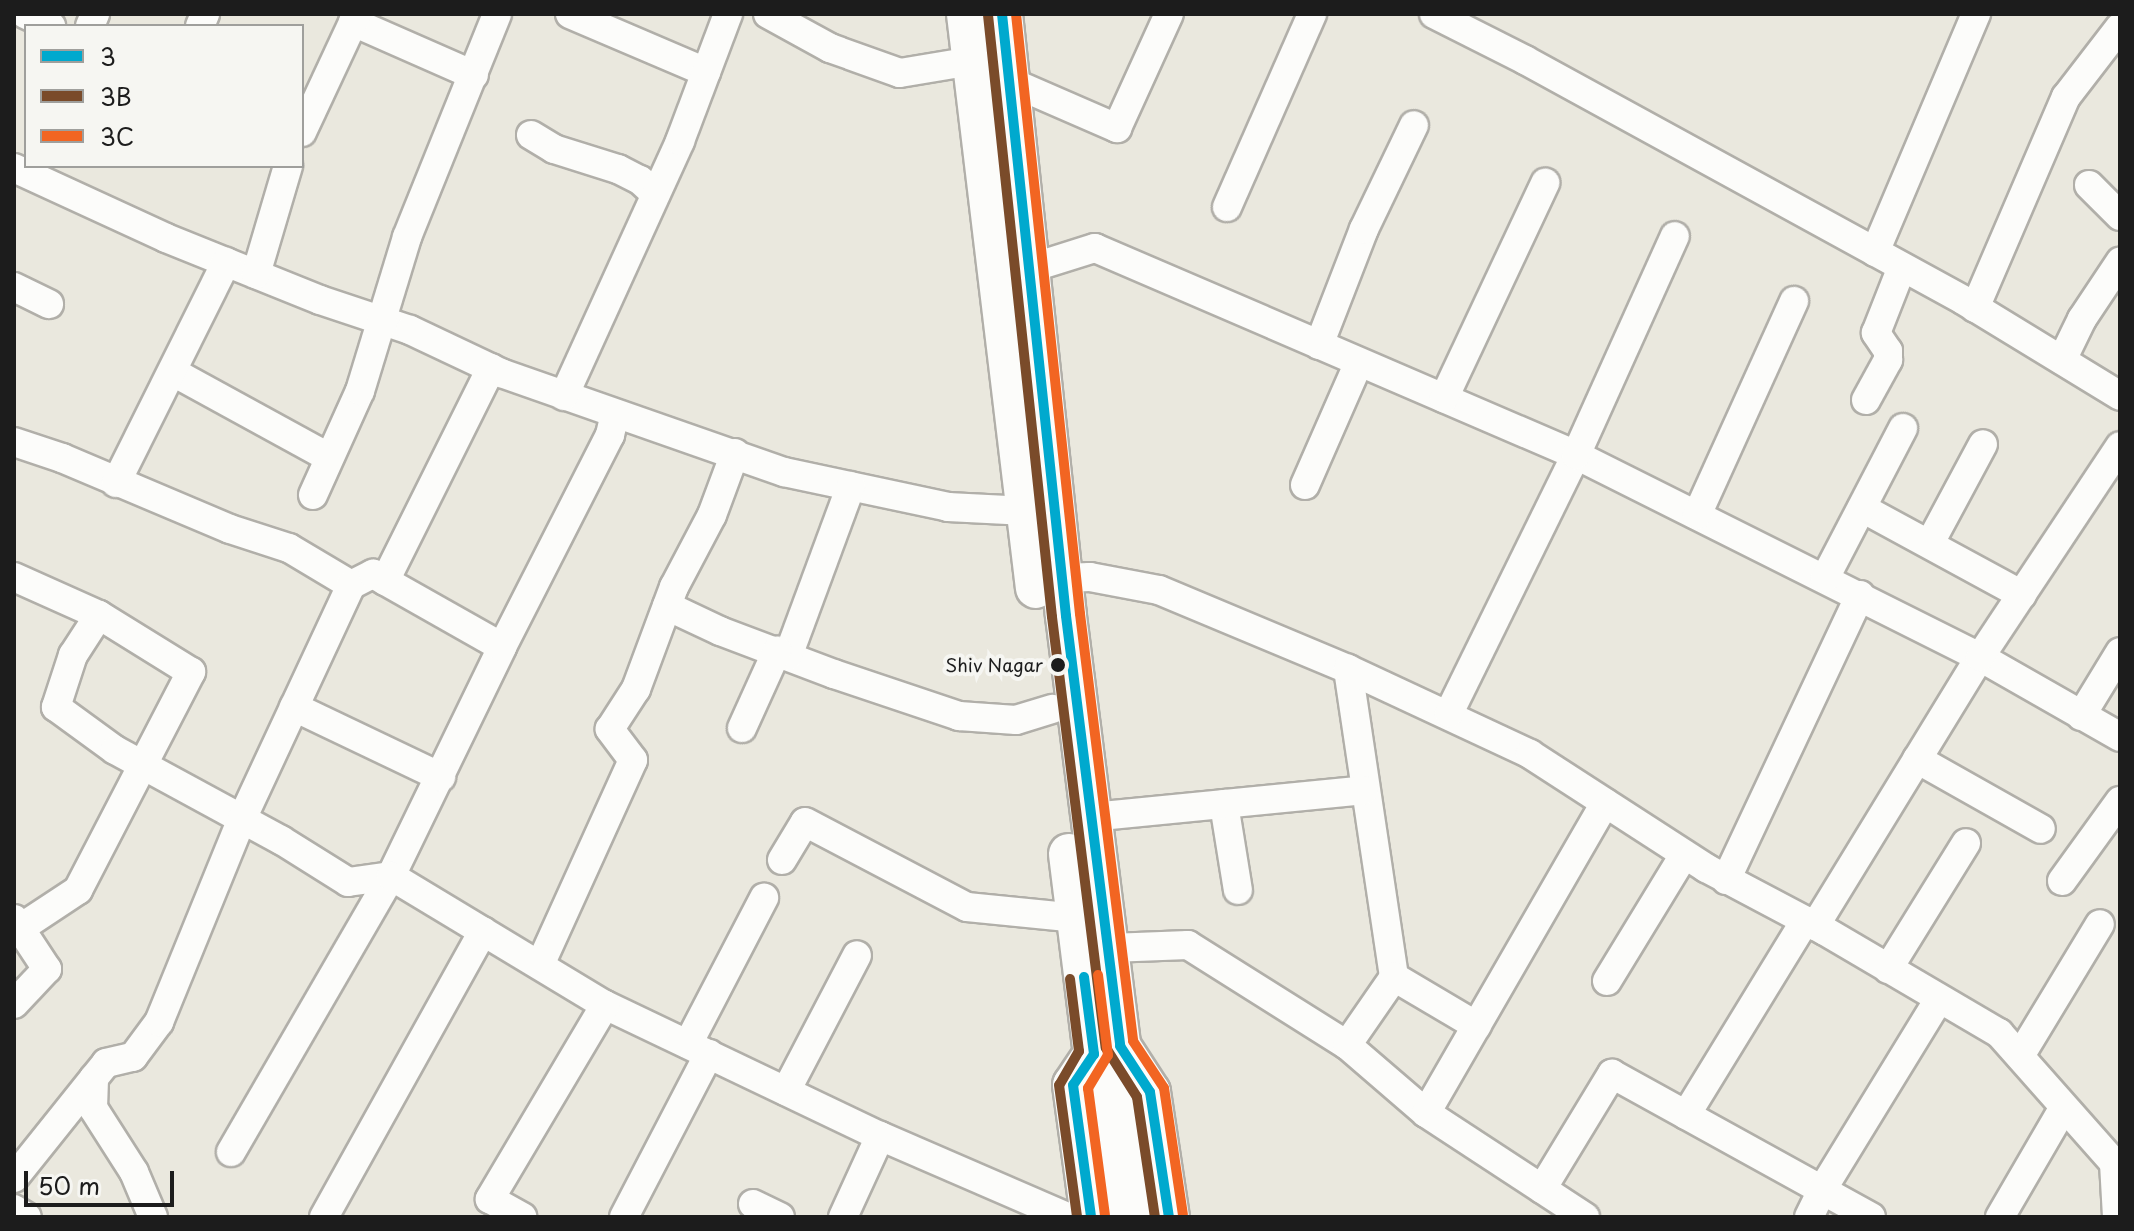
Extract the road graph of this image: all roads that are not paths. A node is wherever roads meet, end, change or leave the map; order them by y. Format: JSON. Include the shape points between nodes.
{"nodes":[{"id":1,"x":25,"y":14,"type":"edge"},
{"id":2,"x":497,"y":14,"type":"edge"},
{"id":3,"x":570,"y":14,"type":"edge"},
{"id":4,"x":728,"y":14,"type":"edge"},
{"id":5,"x":768,"y":14,"type":"edge"},
{"id":6,"x":967,"y":14,"type":"edge"},
{"id":7,"x":1002,"y":14,"type":"edge"},
{"id":8,"x":1169,"y":14,"type":"edge"},
{"id":9,"x":1312,"y":14,"type":"edge"},
{"id":10,"x":1976,"y":14,"type":"edge"},
{"id":11,"x":1445,"y":16,"type":"edge"},
{"id":12,"x":355,"y":18,"type":"edge"},
{"id":13,"x":47,"y":24,"type":"edge"},
{"id":14,"x":2120,"y":27,"type":"edge"},
{"id":15,"x":972,"y":61,"type":"junction"},
{"id":16,"x":706,"y":72,"type":"junction"},
{"id":17,"x":474,"y":75,"type":"junction"},
{"id":18,"x":1011,"y":82,"type":"junction"},
{"id":19,"x":1414,"y":125,"type":"dead end"},
{"id":20,"x":304,"y":127,"type":"edge"},
{"id":21,"x":531,"y":135,"type":"dead end"},
{"id":22,"x":14,"y":168,"type":"edge"},
{"id":23,"x":287,"y":168,"type":"edge"},
{"id":24,"x":1545,"y":183,"type":"dead end"},
{"id":25,"x":2089,"y":185,"type":"dead end"},
{"id":26,"x":655,"y":194,"type":"junction"},
{"id":27,"x":1227,"y":207,"type":"dead end"},
{"id":28,"x":2120,"y":216,"type":"edge"},
{"id":29,"x":1675,"y":236,"type":"dead end"},
{"id":30,"x":1875,"y":252,"type":"junction"},
{"id":31,"x":226,"y":262,"type":"junction"},
{"id":32,"x":2120,"y":262,"type":"edge"},
{"id":33,"x":1902,"y":267,"type":"junction"},
{"id":34,"x":1031,"y":268,"type":"junction"},
{"id":35,"x":256,"y":274,"type":"junction"},
{"id":36,"x":14,"y":287,"type":"edge"},
{"id":37,"x":1794,"y":301,"type":"dead end"},
{"id":38,"x":49,"y":304,"type":"dead end"},
{"id":39,"x":1975,"y":308,"type":"junction"},
{"id":40,"x":384,"y":322,"type":"junction"},
{"id":41,"x":1319,"y":345,"type":"junction"},
{"id":42,"x":2062,"y":360,"type":"junction"},
{"id":43,"x":1359,"y":362,"type":"junction"},
{"id":44,"x":491,"y":368,"type":"junction"},
{"id":45,"x":173,"y":372,"type":"junction"},
{"id":46,"x":564,"y":396,"type":"junction"},
{"id":47,"x":2120,"y":396,"type":"edge"},
{"id":48,"x":1444,"y":398,"type":"junction"},
{"id":49,"x":1866,"y":400,"type":"dead end"},
{"id":50,"x":615,"y":414,"type":"junction"},
{"id":51,"x":1903,"y":428,"type":"dead end"},
{"id":52,"x":14,"y":442,"type":"edge"},
{"id":53,"x":1983,"y":444,"type":"dead end"},
{"id":54,"x":2120,"y":446,"type":"edge"},
{"id":55,"x":735,"y":453,"type":"junction"},
{"id":56,"x":1576,"y":455,"type":"junction"},
{"id":57,"x":328,"y":457,"type":"junction"},
{"id":58,"x":116,"y":483,"type":"junction"},
{"id":59,"x":1305,"y":485,"type":"dead end"},
{"id":60,"x":851,"y":486,"type":"junction"},
{"id":61,"x":313,"y":495,"type":"dead end"},
{"id":62,"x":1862,"y":508,"type":"junction"},
{"id":63,"x":1027,"y":511,"type":"junction"},
{"id":64,"x":1697,"y":515,"type":"junction"},
{"id":65,"x":1930,"y":543,"type":"junction"},
{"id":66,"x":14,"y":577,"type":"edge"},
{"id":67,"x":1063,"y":578,"type":"junction"},
{"id":68,"x":1825,"y":578,"type":"junction"},
{"id":69,"x":385,"y":581,"type":"junction"},
{"id":70,"x":351,"y":585,"type":"junction"},
{"id":71,"x":1860,"y":595,"type":"junction"},
{"id":72,"x":2022,"y":595,"type":"junction"},
{"id":73,"x":667,"y":606,"type":"junction"},
{"id":74,"x":99,"y":615,"type":"junction"},
{"id":75,"x":502,"y":647,"type":"junction"},
{"id":76,"x":2120,"y":652,"type":"edge"},
{"id":77,"x":782,"y":654,"type":"junction"},
{"id":78,"x":1980,"y":657,"type":"junction"},
{"id":79,"x":1348,"y":669,"type":"junction"},
{"id":80,"x":294,"y":707,"type":"junction"},
{"id":81,"x":1052,"y":709,"type":"junction"},
{"id":82,"x":1449,"y":713,"type":"junction"},
{"id":83,"x":2081,"y":716,"type":"junction"},
{"id":84,"x":742,"y":728,"type":"dead end"},
{"id":85,"x":2120,"y":737,"type":"edge"},
{"id":86,"x":1917,"y":759,"type":"junction"},
{"id":87,"x":145,"y":766,"type":"junction"},
{"id":88,"x":441,"y":777,"type":"junction"},
{"id":89,"x":1364,"y":790,"type":"junction"},
{"id":90,"x":2120,"y":801,"type":"edge"},
{"id":91,"x":1605,"y":803,"type":"junction"},
{"id":92,"x":1224,"y":804,"type":"junction"},
{"id":93,"x":1091,"y":817,"type":"junction"},
{"id":94,"x":242,"y":819,"type":"junction"},
{"id":95,"x":2041,"y":829,"type":"dead end"},
{"id":96,"x":1966,"y":843,"type":"dead end"},
{"id":97,"x":1684,"y":855,"type":"junction"},
{"id":98,"x":782,"y":860,"type":"dead end"},
{"id":99,"x":391,"y":876,"type":"junction"},
{"id":100,"x":1726,"y":880,"type":"junction"},
{"id":101,"x":2062,"y":881,"type":"dead end"},
{"id":102,"x":1238,"y":890,"type":"dead end"},
{"id":103,"x":764,"y":898,"type":"dead end"},
{"id":104,"x":1077,"y":918,"type":"junction"},
{"id":105,"x":1810,"y":923,"type":"junction"},
{"id":106,"x":17,"y":924,"type":"edge"},
{"id":107,"x":2100,"y":924,"type":"dead end"},
{"id":108,"x":483,"y":931,"type":"junction"},
{"id":109,"x":1110,"y":948,"type":"junction"},
{"id":110,"x":857,"y":955,"type":"dead end"},
{"id":111,"x":540,"y":965,"type":"junction"},
{"id":112,"x":1888,"y":969,"type":"junction"},
{"id":113,"x":1394,"y":977,"type":"junction"},
{"id":114,"x":1607,"y":981,"type":"dead end"},
{"id":115,"x":1939,"y":999,"type":"junction"},
{"id":116,"x":14,"y":1004,"type":"edge"},
{"id":117,"x":605,"y":1005,"type":"junction"},
{"id":118,"x":1477,"y":1026,"type":"junction"},
{"id":119,"x":1347,"y":1045,"type":"junction"},
{"id":120,"x":699,"y":1049,"type":"junction"},
{"id":121,"x":1108,"y":1054,"type":"junction"},
{"id":122,"x":2020,"y":1056,"type":"junction"},
{"id":123,"x":94,"y":1078,"type":"junction"},
{"id":124,"x":786,"y":1091,"type":"junction"},
{"id":125,"x":2064,"y":1107,"type":"junction"},
{"id":126,"x":1116,"y":1111,"type":"junction"},
{"id":127,"x":1426,"y":1113,"type":"junction"},
{"id":128,"x":1686,"y":1115,"type":"junction"},
{"id":129,"x":880,"y":1136,"type":"junction"},
{"id":130,"x":231,"y":1152,"type":"dead end"},
{"id":131,"x":14,"y":1178,"type":"edge"},
{"id":132,"x":1542,"y":1189,"type":"junction"},
{"id":133,"x":1822,"y":1190,"type":"junction"},
{"id":134,"x":753,"y":1204,"type":"dead end"},
{"id":135,"x":484,"y":1208,"type":"edge"},
{"id":136,"x":14,"y":1209,"type":"edge"},
{"id":137,"x":27,"y":1217,"type":"edge"},
{"id":138,"x":153,"y":1217,"type":"edge"},
{"id":139,"x":324,"y":1217,"type":"edge"},
{"id":140,"x":522,"y":1217,"type":"edge"},
{"id":141,"x":624,"y":1217,"type":"edge"},
{"id":142,"x":780,"y":1217,"type":"edge"},
{"id":143,"x":843,"y":1217,"type":"edge"},
{"id":144,"x":1067,"y":1217,"type":"edge"},
{"id":145,"x":1091,"y":1217,"type":"edge"},
{"id":146,"x":1118,"y":1217,"type":"edge"},
{"id":147,"x":1145,"y":1217,"type":"edge"},
{"id":148,"x":1169,"y":1217,"type":"edge"},
{"id":149,"x":1585,"y":1217,"type":"edge"},
{"id":150,"x":1809,"y":1217,"type":"edge"},
{"id":151,"x":1871,"y":1217,"type":"edge"},
{"id":152,"x":2000,"y":1217,"type":"edge"},
{"id":153,"x":2117,"y":1217,"type":"edge"}],
"edges":[{"from":1,"to":13,"type":"street"},
{"from":2,"to":17,"type":"street"},
{"from":3,"to":16,"type":"street"},
{"from":4,"to":16,"type":"street"},
{"from":5,"to":15,"type":"street","via":[[830,48],[900,73]]},
{"from":6,"to":15,"type":"highway"},
{"from":7,"to":18,"type":"highway"},
{"from":8,"to":18,"type":"street","via":[[1117,128]]},
{"from":9,"to":27,"type":"street"},
{"from":10,"to":30,"type":"street"},
{"from":11,"to":30,"type":"street"},
{"from":12,"to":17,"type":"street"},
{"from":12,"to":20,"type":"street"},
{"from":14,"to":39,"type":"street","via":[[2066,97]]},
{"from":15,"to":63,"type":"highway"},
{"from":16,"to":26,"type":"street"},
{"from":17,"to":40,"type":"street","via":[[407,237]]},
{"from":18,"to":34,"type":"highway"},
{"from":19,"to":41,"type":"street","via":[[1364,229]]},
{"from":21,"to":26,"type":"street","via":[[554,149],[618,169]]},
{"from":22,"to":31,"type":"street"},
{"from":23,"to":35,"type":"street"},
{"from":24,"to":48,"type":"street"},
{"from":25,"to":28,"type":"street"},
{"from":26,"to":46,"type":"street"},
{"from":29,"to":56,"type":"street"},
{"from":30,"to":33,"type":"street"},
{"from":31,"to":35,"type":"street"},
{"from":31,"to":45,"type":"street"},
{"from":32,"to":42,"type":"street"},
{"from":33,"to":39,"type":"street"},
{"from":33,"to":49,"type":"street","via":[[1876,333],[1888,360]]},
{"from":34,"to":41,"type":"street","via":[[1095,248]]},
{"from":34,"to":67,"type":"highway"},
{"from":35,"to":40,"type":"street"},
{"from":36,"to":38,"type":"street"},
{"from":37,"to":64,"type":"street"},
{"from":39,"to":42,"type":"street"},
{"from":40,"to":44,"type":"street"},
{"from":40,"to":57,"type":"street","via":[[360,391]]},
{"from":41,"to":43,"type":"street"},
{"from":42,"to":47,"type":"street"},
{"from":43,"to":48,"type":"street"},
{"from":43,"to":59,"type":"street"},
{"from":44,"to":46,"type":"street"},
{"from":44,"to":69,"type":"street"},
{"from":45,"to":57,"type":"street"},
{"from":45,"to":58,"type":"street"},
{"from":46,"to":50,"type":"street"},
{"from":48,"to":56,"type":"street"},
{"from":50,"to":55,"type":"street"},
{"from":50,"to":75,"type":"street","via":[[610,435]]},
{"from":51,"to":62,"type":"street"},
{"from":52,"to":58,"type":"street"},
{"from":53,"to":65,"type":"street"},
{"from":54,"to":72,"type":"street"},
{"from":55,"to":60,"type":"street","via":[[784,472]]},
{"from":55,"to":73,"type":"street","via":[[712,515]]},
{"from":56,"to":64,"type":"street"},
{"from":56,"to":82,"type":"street"},
{"from":57,"to":61,"type":"street"},
{"from":58,"to":70,"type":"street","via":[[289,548]]},
{"from":60,"to":63,"type":"street","via":[[948,507]]},
{"from":60,"to":77,"type":"street"},
{"from":62,"to":65,"type":"street"},
{"from":62,"to":68,"type":"street"},
{"from":63,"to":81,"type":"highway"},
{"from":64,"to":68,"type":"street"},
{"from":65,"to":72,"type":"street"},
{"from":66,"to":74,"type":"street"},
{"from":67,"to":79,"type":"street","via":[[1090,577],[1159,590]]},
{"from":67,"to":93,"type":"highway"},
{"from":68,"to":71,"type":"street"},
{"from":69,"to":70,"type":"street","via":[[373,574]]},
{"from":69,"to":75,"type":"street"},
{"from":70,"to":80,"type":"street"},
{"from":71,"to":78,"type":"street"},
{"from":71,"to":100,"type":"street"},
{"from":72,"to":78,"type":"street"},
{"from":73,"to":77,"type":"street"},
{"from":73,"to":111,"type":"street","via":[[636,689],[610,729],[633,760]]},
{"from":74,"to":87,"type":"street","via":[[73,655],[56,707]]},
{"from":74,"to":87,"type":"street","via":[[191,672]]},
{"from":75,"to":88,"type":"street"},
{"from":76,"to":83,"type":"street"},
{"from":77,"to":81,"type":"street","via":[[959,716],[1016,720]]},
{"from":77,"to":84,"type":"street"},
{"from":78,"to":83,"type":"street"},
{"from":78,"to":86,"type":"street"},
{"from":79,"to":82,"type":"street"},
{"from":79,"to":89,"type":"street"},
{"from":80,"to":88,"type":"street"},
{"from":80,"to":94,"type":"street"},
{"from":81,"to":104,"type":"highway"},
{"from":82,"to":91,"type":"street","via":[[1530,754]]},
{"from":83,"to":85,"type":"street"},
{"from":86,"to":95,"type":"street"},
{"from":86,"to":105,"type":"street"},
{"from":87,"to":94,"type":"street"},
{"from":87,"to":106,"type":"street","via":[[78,890]]},
{"from":88,"to":99,"type":"street"},
{"from":89,"to":92,"type":"street"},
{"from":89,"to":113,"type":"street"},
{"from":90,"to":101,"type":"street"},
{"from":91,"to":97,"type":"street"},
{"from":91,"to":118,"type":"street"},
{"from":92,"to":93,"type":"street"},
{"from":92,"to":102,"type":"street"},
{"from":93,"to":109,"type":"highway"},
{"from":94,"to":99,"type":"street","via":[[348,882]]},
{"from":94,"to":123,"type":"street","via":[[159,1022],[133,1057],[106,1063]]},
{"from":96,"to":112,"type":"street"},
{"from":97,"to":100,"type":"street"},
{"from":97,"to":114,"type":"street"},
{"from":98,"to":104,"type":"street","via":[[805,822],[967,907]]},
{"from":99,"to":108,"type":"street"},
{"from":99,"to":130,"type":"street"},
{"from":100,"to":105,"type":"street"},
{"from":103,"to":120,"type":"street"},
{"from":104,"to":121,"type":"highway"},
{"from":105,"to":112,"type":"street"},
{"from":105,"to":128,"type":"street"},
{"from":106,"to":116,"type":"street","via":[[47,969]]},
{"from":107,"to":122,"type":"street"},
{"from":108,"to":111,"type":"street"},
{"from":108,"to":139,"type":"street"},
{"from":109,"to":119,"type":"street","via":[[1188,945]]},
{"from":109,"to":121,"type":"highway"},
{"from":110,"to":124,"type":"street"},
{"from":111,"to":117,"type":"street"},
{"from":112,"to":115,"type":"street"},
{"from":113,"to":118,"type":"street"},
{"from":113,"to":119,"type":"street"},
{"from":115,"to":122,"type":"street","via":[[1999,1033]]},
{"from":115,"to":133,"type":"street"},
{"from":117,"to":120,"type":"street"},
{"from":117,"to":135,"type":"street"},
{"from":118,"to":127,"type":"street"},
{"from":119,"to":127,"type":"street"},
{"from":120,"to":124,"type":"street"},
{"from":120,"to":141,"type":"street"},
{"from":121,"to":126,"type":"main road"},
{"from":121,"to":145,"type":"highway","via":[[1073,1085]]},
{"from":121,"to":148,"type":"highway","via":[[1142,1074],[1150,1092]]},
{"from":122,"to":125,"type":"street"},
{"from":123,"to":131,"type":"street"},
{"from":123,"to":138,"type":"street","via":[[93,1108],[134,1172]]},
{"from":124,"to":129,"type":"street"},
{"from":125,"to":152,"type":"street"},
{"from":125,"to":153,"type":"street","via":[[2114,1163]]},
{"from":126,"to":146,"type":"main road"},
{"from":126,"to":147,"type":"main road"},
{"from":127,"to":132,"type":"street"},
{"from":128,"to":132,"type":"street","via":[[1612,1074]]},
{"from":128,"to":133,"type":"street"},
{"from":129,"to":143,"type":"street"},
{"from":129,"to":144,"type":"street"},
{"from":132,"to":149,"type":"street"},
{"from":133,"to":150,"type":"street"},
{"from":133,"to":151,"type":"street"},
{"from":134,"to":142,"type":"street"},
{"from":135,"to":140,"type":"street"},
{"from":136,"to":137,"type":"street"}]}
